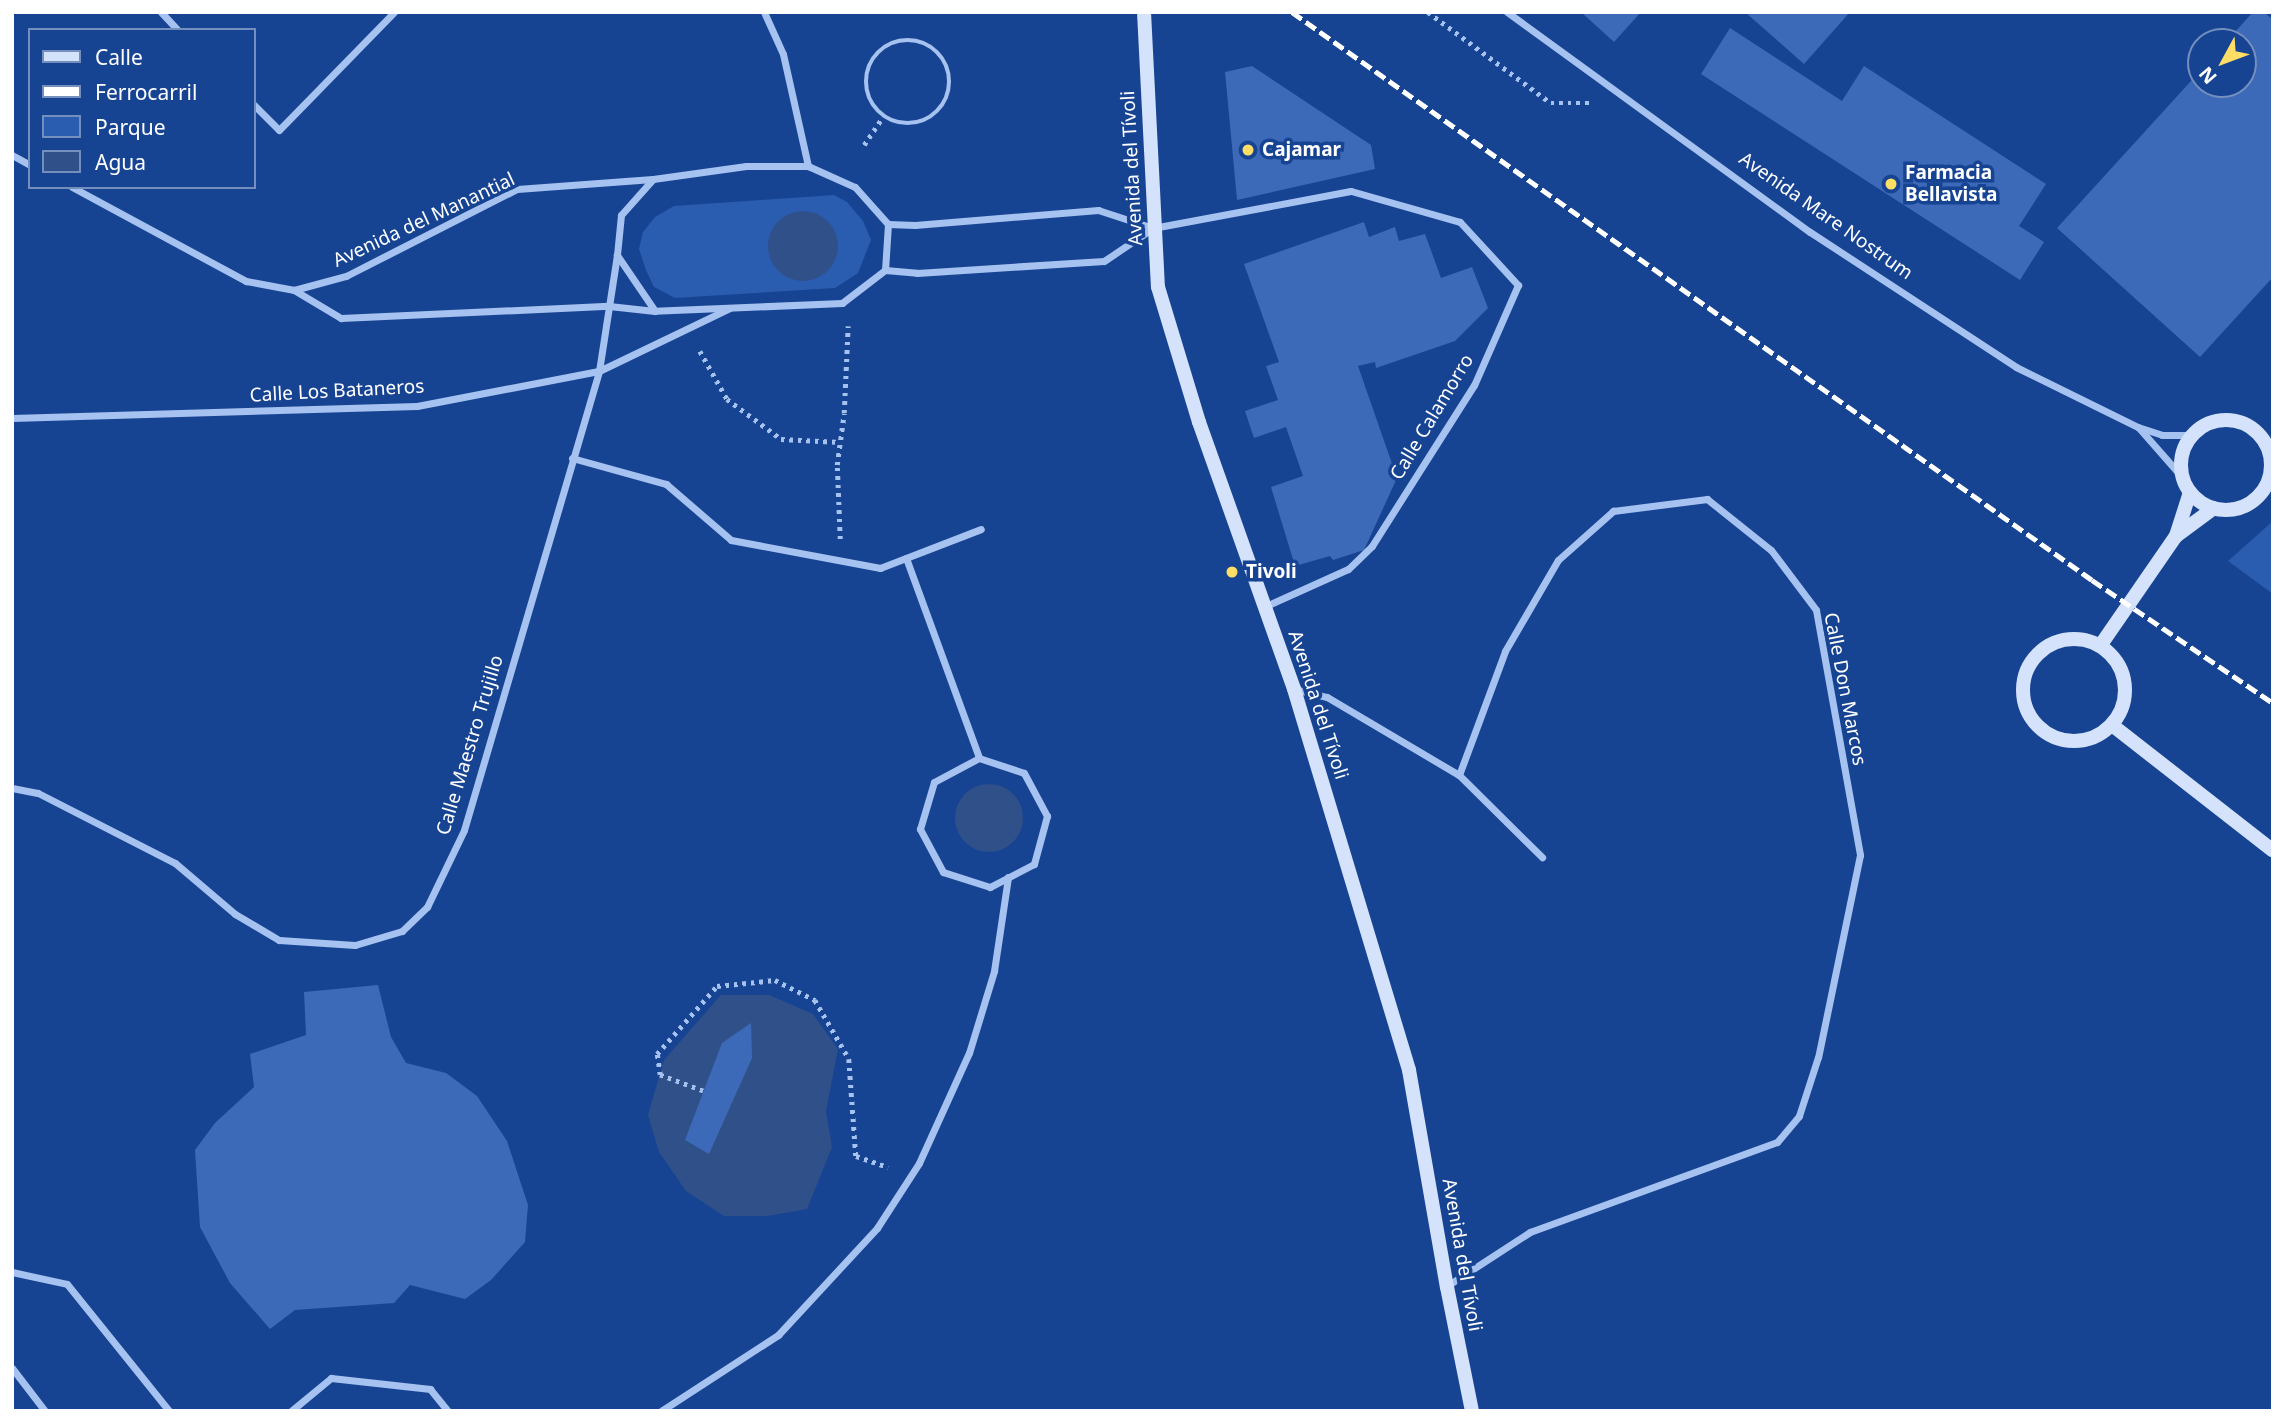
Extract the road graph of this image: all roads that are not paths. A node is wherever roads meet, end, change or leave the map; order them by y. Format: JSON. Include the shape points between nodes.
{"nodes":[{"id":1,"x":161,"y":12,"type":"edge"},
{"id":2,"x":394,"y":12,"type":"edge"},
{"id":3,"x":764,"y":12,"type":"edge"},
{"id":4,"x":1144,"y":12,"type":"edge"},
{"id":5,"x":1507,"y":12,"type":"edge"},
{"id":6,"x":176,"y":28,"type":"edge"},
{"id":7,"x":256,"y":107,"type":"edge"},
{"id":8,"x":12,"y":155,"type":"edge"},
{"id":9,"x":28,"y":164,"type":"edge"},
{"id":10,"x":808,"y":166,"type":"junction"},
{"id":11,"x":653,"y":179,"type":"junction"},
{"id":12,"x":76,"y":189,"type":"edge"},
{"id":13,"x":888,"y":224,"type":"junction"},
{"id":14,"x":1153,"y":228,"type":"junction"},
{"id":15,"x":617,"y":255,"type":"junction"},
{"id":16,"x":885,"y":270,"type":"junction"},
{"id":17,"x":294,"y":290,"type":"junction"},
{"id":18,"x":609,"y":306,"type":"junction"},
{"id":19,"x":730,"y":308,"type":"junction"},
{"id":20,"x":655,"y":311,"type":"junction"},
{"id":21,"x":598,"y":371,"type":"junction"},
{"id":22,"x":12,"y":418,"type":"edge"},
{"id":23,"x":2138,"y":427,"type":"junction"},
{"id":24,"x":2192,"y":435,"type":"junction"},
{"id":25,"x":2266,"y":438,"type":"edge"},
{"id":26,"x":572,"y":458,"type":"junction"},
{"id":27,"x":2271,"y":471,"type":"edge"},
{"id":28,"x":2186,"y":485,"type":"junction"},
{"id":29,"x":2214,"y":508,"type":"junction"},
{"id":30,"x":981,"y":528,"type":"dead end"},
{"id":31,"x":2176,"y":536,"type":"junction"},
{"id":32,"x":906,"y":558,"type":"junction"},
{"id":33,"x":1266,"y":606,"type":"junction"},
{"id":34,"x":2100,"y":646,"type":"junction"},
{"id":35,"x":1294,"y":689,"type":"junction"},
{"id":36,"x":2112,"y":725,"type":"junction"},
{"id":37,"x":979,"y":758,"type":"junction"},
{"id":38,"x":1459,"y":775,"type":"junction"},
{"id":39,"x":12,"y":788,"type":"edge"},
{"id":40,"x":2273,"y":852,"type":"edge"},
{"id":41,"x":1542,"y":857,"type":"dead end"},
{"id":42,"x":1008,"y":877,"type":"junction"},
{"id":43,"x":12,"y":1272,"type":"edge"},
{"id":44,"x":1447,"y":1287,"type":"junction"},
{"id":45,"x":12,"y":1368,"type":"edge"},
{"id":46,"x":45,"y":1411,"type":"edge"},
{"id":47,"x":169,"y":1411,"type":"edge"},
{"id":48,"x":291,"y":1411,"type":"edge"},
{"id":49,"x":448,"y":1411,"type":"edge"},
{"id":50,"x":661,"y":1411,"type":"edge"},
{"id":51,"x":1472,"y":1411,"type":"edge"}],
"edges":[{"from":1,"to":6,"type":"street"},
{"from":2,"to":7,"type":"street","via":[[279,130]]},
{"from":3,"to":10,"type":"street","via":[[783,54]]},
{"from":4,"to":14,"type":"main road","name":"Avenida del Tívoli"},
{"from":5,"to":23,"type":"street","name":"Avenida Mare Nostrum","via":[[1810,232],[2016,367]]},
{"from":8,"to":9,"type":"street"},
{"from":10,"to":11,"type":"street","name":"Avenida del Manantial","via":[[746,166]]},
{"from":10,"to":13,"type":"street","name":"Avenida del Manantial","via":[[855,187]]},
{"from":11,"to":15,"type":"street","via":[[621,215]]},
{"from":11,"to":17,"type":"street","name":"Avenida del Manantial","via":[[517,189],[346,276]]},
{"from":12,"to":17,"type":"street","name":"Avenida del Manantial","via":[[247,281]]},
{"from":13,"to":14,"type":"street","via":[[1098,210]]},
{"from":13,"to":16,"type":"street"},
{"from":14,"to":16,"type":"street","via":[[1104,261],[917,273]]},
{"from":14,"to":33,"type":"main road","name":"Avenida del Tívoli","via":[[1158,286],[1183,370]]},
{"from":14,"to":33,"type":"street","name":"Calle Calamorro","via":[[1351,191],[1460,222],[1518,285],[1474,385],[1372,546],[1348,569]]},
{"from":15,"to":18,"type":"street","name":"Calle Maestro Trujillo"},
{"from":15,"to":20,"type":"street"},
{"from":16,"to":19,"type":"street","name":"Avenida del Manantial","via":[[842,303]]},
{"from":17,"to":18,"type":"street","name":"Avenida del Manantial","via":[[341,318]]},
{"from":18,"to":20,"type":"street","name":"Avenida del Manantial"},
{"from":18,"to":21,"type":"street","name":"Calle Maestro Trujillo"},
{"from":19,"to":20,"type":"street","name":"Avenida del Manantial"},
{"from":19,"to":21,"type":"street","name":"Calle Los Bataneros"},
{"from":21,"to":22,"type":"street","name":"Calle Los Bataneros","via":[[417,406]]},
{"from":21,"to":26,"type":"street","name":"Calle Maestro Trujillo"},
{"from":23,"to":24,"type":"street","name":"Avenida Mare Nostrum","via":[[2162,435]]},
{"from":23,"to":28,"type":"street","name":"Avenida Mare Nostrum"},
{"from":24,"to":25,"type":"main road","via":[[2218,421],[2233,421]]},
{"from":24,"to":28,"type":"main road","via":[[2180,463]]},
{"from":25,"to":27,"type":"main road"},
{"from":26,"to":32,"type":"street","via":[[666,484],[731,540],[880,568]]},
{"from":26,"to":39,"type":"street","name":"Calle Maestro Trujillo","via":[[464,830],[427,906],[402,931],[355,945],[279,940],[235,914],[174,863],[37,793]]},
{"from":27,"to":29,"type":"main road","via":[[2250,502]]},
{"from":28,"to":29,"type":"main road"},
{"from":28,"to":31,"type":"main road"},
{"from":29,"to":31,"type":"main road"},
{"from":30,"to":32,"type":"street"},
{"from":31,"to":34,"type":"main road"},
{"from":32,"to":37,"type":"street"},
{"from":33,"to":35,"type":"main road","name":"Avenida del Tívoli"},
{"from":34,"to":36,"type":"main road","via":[[2116,662],[2125,683],[2125,698]]},
{"from":34,"to":36,"type":"main road","via":[[2084,640],[2049,646],[2035,656],[2026,672],[2024,698],[2035,722],[2064,740],[2090,738]]},
{"from":35,"to":38,"type":"street","via":[[1327,697]]},
{"from":35,"to":44,"type":"main road","name":"Avenida del Tívoli","via":[[1409,1070]]},
{"from":36,"to":40,"type":"main road"},
{"from":37,"to":42,"type":"street","via":[[1024,773],[1047,816],[1034,864]]},
{"from":37,"to":42,"type":"street","via":[[934,782],[920,829],[943,872],[990,887]]},
{"from":38,"to":41,"type":"street"},
{"from":38,"to":44,"type":"street","name":"Calle Don Marcos","via":[[1505,651],[1558,559],[1613,511],[1707,499],[1771,550],[1816,610],[1860,855],[1818,1057],[1799,1116],[1777,1142],[1530,1232]]},
{"from":42,"to":50,"type":"street","via":[[994,971],[970,1053],[911,1175],[877,1228],[778,1335]]},
{"from":43,"to":47,"type":"street","via":[[66,1284]]},
{"from":44,"to":51,"type":"main road","name":"Avenida del Tívoli"},
{"from":45,"to":46,"type":"street"},
{"from":48,"to":49,"type":"street","via":[[331,1378],[430,1389]]}]}
